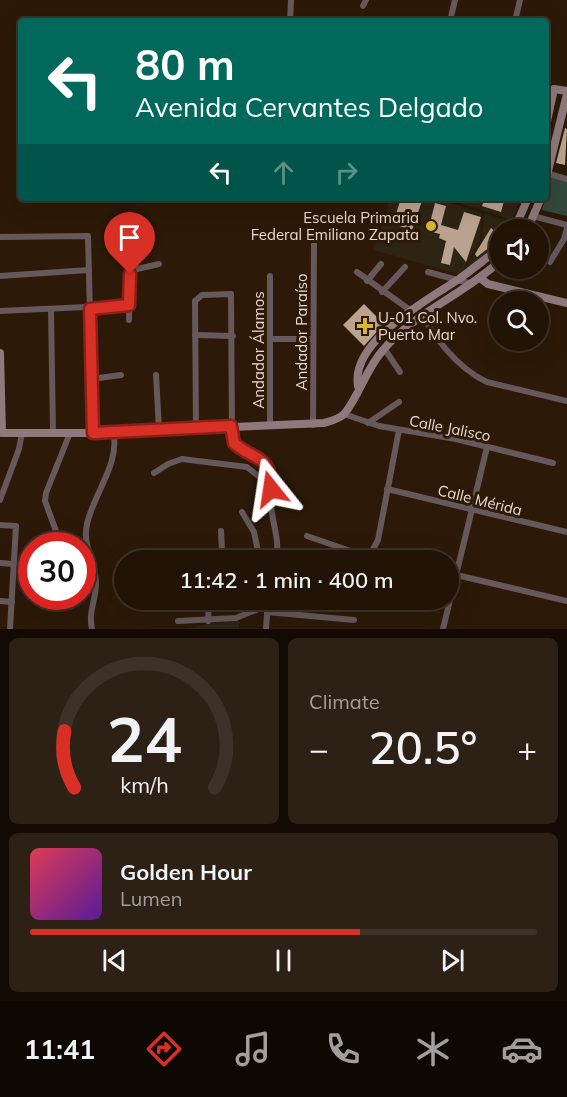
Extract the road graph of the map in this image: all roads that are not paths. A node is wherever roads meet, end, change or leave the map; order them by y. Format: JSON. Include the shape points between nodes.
{"nodes":[{"id":1,"x":291,"y":0,"type":"edge"},
{"id":2,"x":455,"y":0,"type":"edge"},
{"id":3,"x":520,"y":0,"type":"edge"},
{"id":4,"x":290,"y":18,"type":"edge"},
{"id":5,"x":451,"y":18,"type":"edge"},
{"id":6,"x":516,"y":18,"type":"edge"},
{"id":7,"x":550,"y":88,"type":"edge"},
{"id":8,"x":567,"y":93,"type":"edge"},
{"id":9,"x":549,"y":167,"type":"edge"},
{"id":10,"x":549,"y":175,"type":"edge"},
{"id":11,"x":567,"y":179,"type":"edge"},
{"id":12,"x":527,"y":201,"type":"edge"},
{"id":13,"x":539,"y":201,"type":"edge"},
{"id":14,"x":533,"y":216,"type":"junction"},
{"id":15,"x":519,"y":219,"type":"edge"},
{"id":16,"x":532,"y":219,"type":"edge"},
{"id":17,"x":567,"y":226,"type":"edge"},
{"id":18,"x":0,"y":237,"type":"edge"},
{"id":19,"x":314,"y":240,"type":"dead end"},
{"id":20,"x":489,"y":256,"type":"edge"},
{"id":21,"x":550,"y":262,"type":"dead end"},
{"id":22,"x":159,"y":264,"type":"dead end"},
{"id":23,"x":381,"y":264,"type":"dead end"},
{"id":24,"x":405,"y":267,"type":"dead end"},
{"id":25,"x":89,"y":270,"type":"junction"},
{"id":26,"x":489,"y":270,"type":"edge"},
{"id":27,"x":357,"y":272,"type":"dead end"},
{"id":28,"x":428,"y":272,"type":"dead end"},
{"id":29,"x":0,"y":276,"type":"edge"},
{"id":30,"x":270,"y":276,"type":"dead end"},
{"id":31,"x":459,"y":278,"type":"junction"},
{"id":32,"x":480,"y":278,"type":"junction"},
{"id":33,"x":367,"y":281,"type":"junction"},
{"id":34,"x":472,"y":284,"type":"junction"},
{"id":35,"x":382,"y":292,"type":"junction"},
{"id":36,"x":567,"y":303,"type":"edge"},
{"id":37,"x":129,"y":305,"type":"junction"},
{"id":38,"x":413,"y":308,"type":"junction"},
{"id":39,"x":90,"y":309,"type":"junction"},
{"id":40,"x":51,"y":310,"type":"junction"},
{"id":41,"x":0,"y":311,"type":"edge"},
{"id":42,"x":421,"y":315,"type":"junction"},
{"id":43,"x":129,"y":320,"type":"dead end"},
{"id":44,"x":195,"y":335,"type":"junction"},
{"id":45,"x":233,"y":336,"type":"junction"},
{"id":46,"x":270,"y":339,"type":"junction"},
{"id":47,"x":313,"y":339,"type":"junction"},
{"id":48,"x":379,"y":350,"type":"junction"},
{"id":49,"x":0,"y":353,"type":"edge"},
{"id":50,"x":400,"y":372,"type":"dead end"},
{"id":51,"x":121,"y":375,"type":"dead end"},
{"id":52,"x":156,"y":375,"type":"dead end"},
{"id":53,"x":92,"y":379,"type":"junction"},
{"id":54,"x":0,"y":388,"type":"edge"},
{"id":55,"x":567,"y":401,"type":"edge"},
{"id":56,"x":399,"y":402,"type":"dead end"},
{"id":57,"x":344,"y":414,"type":"junction"},
{"id":58,"x":368,"y":423,"type":"junction"},
{"id":59,"x":270,"y":425,"type":"junction"},
{"id":60,"x":313,"y":425,"type":"junction"},
{"id":61,"x":231,"y":426,"type":"junction"},
{"id":62,"x":196,"y":428,"type":"junction"},
{"id":63,"x":159,"y":429,"type":"junction"},
{"id":64,"x":399,"y":430,"type":"junction"},
{"id":65,"x":113,"y":432,"type":"junction"},
{"id":66,"x":1,"y":433,"type":"edge"},
{"id":67,"x":22,"y":433,"type":"junction"},
{"id":68,"x":53,"y":433,"type":"junction"},
{"id":69,"x":70,"y":433,"type":"junction"},
{"id":70,"x":93,"y":433,"type":"junction"},
{"id":71,"x":487,"y":447,"type":"junction"},
{"id":72,"x":553,"y":463,"type":"dead end"},
{"id":73,"x":154,"y":473,"type":"dead end"},
{"id":74,"x":387,"y":489,"type":"junction"},
{"id":75,"x":0,"y":500,"type":"edge"},
{"id":76,"x":271,"y":501,"type":"junction"},
{"id":77,"x":472,"y":511,"type":"junction"},
{"id":78,"x":242,"y":512,"type":"dead end"},
{"id":79,"x":0,"y":525,"type":"edge"},
{"id":80,"x":221,"y":531,"type":"dead end"},
{"id":81,"x":55,"y":532,"type":"edge"},
{"id":82,"x":567,"y":532,"type":"edge"},
{"id":83,"x":307,"y":536,"type":"dead end"},
{"id":84,"x":222,"y":550,"type":"edge"},
{"id":85,"x":258,"y":550,"type":"edge"},
{"id":86,"x":278,"y":550,"type":"edge"},
{"id":87,"x":0,"y":563,"type":"edge"},
{"id":88,"x":459,"y":563,"type":"edge"},
{"id":89,"x":14,"y":564,"type":"junction"},
{"id":90,"x":459,"y":576,"type":"edge"},
{"id":91,"x":0,"y":601,"type":"edge"},
{"id":92,"x":567,"y":601,"type":"edge"},
{"id":93,"x":12,"y":602,"type":"junction"},
{"id":94,"x":209,"y":610,"type":"edge"},
{"id":95,"x":255,"y":610,"type":"edge"},
{"id":96,"x":268,"y":610,"type":"edge"},
{"id":97,"x":293,"y":610,"type":"edge"},
{"id":98,"x":448,"y":610,"type":"edge"},
{"id":99,"x":354,"y":620,"type":"dead end"},
{"id":100,"x":178,"y":621,"type":"dead end"},
{"id":101,"x":208,"y":621,"type":"junction"},
{"id":102,"x":10,"y":629,"type":"edge"},
{"id":103,"x":92,"y":629,"type":"edge"},
{"id":104,"x":266,"y":629,"type":"edge"},
{"id":105,"x":443,"y":629,"type":"edge"}],
"edges":[{"from":1,"to":4,"type":"street"},
{"from":2,"to":5,"type":"street"},
{"from":3,"to":6,"type":"street"},
{"from":7,"to":8,"type":"street"},
{"from":8,"to":9,"type":"street"},
{"from":10,"to":11,"type":"street"},
{"from":12,"to":15,"type":"street"},
{"from":13,"to":14,"type":"street"},
{"from":14,"to":16,"type":"street"},
{"from":14,"to":17,"type":"street"},
{"from":17,"to":21,"type":"street","via":[[564,240]]},
{"from":18,"to":25,"type":"street","via":[[88,236]]},
{"from":19,"to":47,"type":"street","name":"Andador Paraíso"},
{"from":20,"to":31,"type":"street"},
{"from":22,"to":37,"type":"street","via":[[130,274]]},
{"from":23,"to":33,"type":"street"},
{"from":24,"to":35,"type":"street"},
{"from":25,"to":29,"type":"street"},
{"from":25,"to":39,"type":"street"},
{"from":26,"to":32,"type":"street"},
{"from":27,"to":33,"type":"street"},
{"from":28,"to":31,"type":"street"},
{"from":30,"to":46,"type":"street","name":"Andador Álamos"},
{"from":31,"to":34,"type":"street"},
{"from":31,"to":38,"type":"street"},
{"from":32,"to":34,"type":"street"},
{"from":32,"to":36,"type":"street","via":[[488,284]]},
{"from":33,"to":35,"type":"street"},
{"from":34,"to":42,"type":"street"},
{"from":35,"to":38,"type":"street"},
{"from":37,"to":39,"type":"street"},
{"from":37,"to":43,"type":"street"},
{"from":38,"to":42,"type":"street"},
{"from":38,"to":48,"type":"street","via":[[380,336]]},
{"from":39,"to":40,"type":"street"},
{"from":39,"to":53,"type":"street"},
{"from":40,"to":41,"type":"street"},
{"from":40,"to":68,"type":"street"},
{"from":42,"to":48,"type":"street"},
{"from":42,"to":55,"type":"street","via":[[436,338],[477,377]]},
{"from":44,"to":45,"type":"street"},
{"from":44,"to":45,"type":"street","via":[[194,306],[198,297],[231,294]]},
{"from":44,"to":62,"type":"street"},
{"from":45,"to":61,"type":"street"},
{"from":46,"to":47,"type":"street"},
{"from":46,"to":59,"type":"street","name":"Andador Álamos"},
{"from":47,"to":60,"type":"street","name":"Andador Paraíso"},
{"from":48,"to":50,"type":"street"},
{"from":48,"to":57,"type":"street","via":[[360,365],[358,386]]},
{"from":49,"to":54,"type":"street"},
{"from":51,"to":53,"type":"street"},
{"from":52,"to":63,"type":"street"},
{"from":53,"to":70,"type":"street"},
{"from":54,"to":66,"type":"street"},
{"from":56,"to":58,"type":"street"},
{"from":57,"to":58,"type":"street","name":"Calle Jalisco"},
{"from":57,"to":60,"type":"street"},
{"from":58,"to":64,"type":"street","name":"Calle Jalisco"},
{"from":59,"to":60,"type":"street"},
{"from":59,"to":61,"type":"street"},
{"from":61,"to":62,"type":"street"},
{"from":61,"to":76,"type":"street","via":[[234,443],[267,464]]},
{"from":62,"to":63,"type":"street"},
{"from":63,"to":65,"type":"street"},
{"from":64,"to":71,"type":"street","name":"Calle Jalisco"},
{"from":64,"to":74,"type":"street"},
{"from":65,"to":70,"type":"street"},
{"from":65,"to":103,"type":"street","via":[[115,451],[86,528],[85,542],[96,582],[90,612]]},
{"from":66,"to":67,"type":"street"},
{"from":67,"to":68,"type":"street"},
{"from":67,"to":75,"type":"street"},
{"from":68,"to":69,"type":"street"},
{"from":69,"to":70,"type":"street"},
{"from":69,"to":81,"type":"street","via":[[46,493]]},
{"from":71,"to":72,"type":"street","name":"Calle Jalisco"},
{"from":71,"to":77,"type":"street"},
{"from":73,"to":76,"type":"street","via":[[182,459],[247,467],[261,478],[265,498]]},
{"from":74,"to":77,"type":"street","name":"Calle Mérida"},
{"from":74,"to":83,"type":"street","via":[[378,540],[370,555]]},
{"from":76,"to":86,"type":"street"},
{"from":77,"to":82,"type":"street","name":"Calle Mérida"},
{"from":77,"to":88,"type":"street"},
{"from":78,"to":85,"type":"street","via":[[254,532]]},
{"from":79,"to":89,"type":"street","via":[[16,526]]},
{"from":80,"to":84,"type":"street"},
{"from":87,"to":89,"type":"street"},
{"from":89,"to":93,"type":"street"},
{"from":90,"to":92,"type":"street"},
{"from":91,"to":93,"type":"street"},
{"from":93,"to":102,"type":"street"},
{"from":94,"to":101,"type":"street"},
{"from":95,"to":101,"type":"street","via":[[236,618]]},
{"from":96,"to":104,"type":"street"},
{"from":97,"to":99,"type":"street"},
{"from":98,"to":105,"type":"street"},
{"from":100,"to":101,"type":"street"}]}
